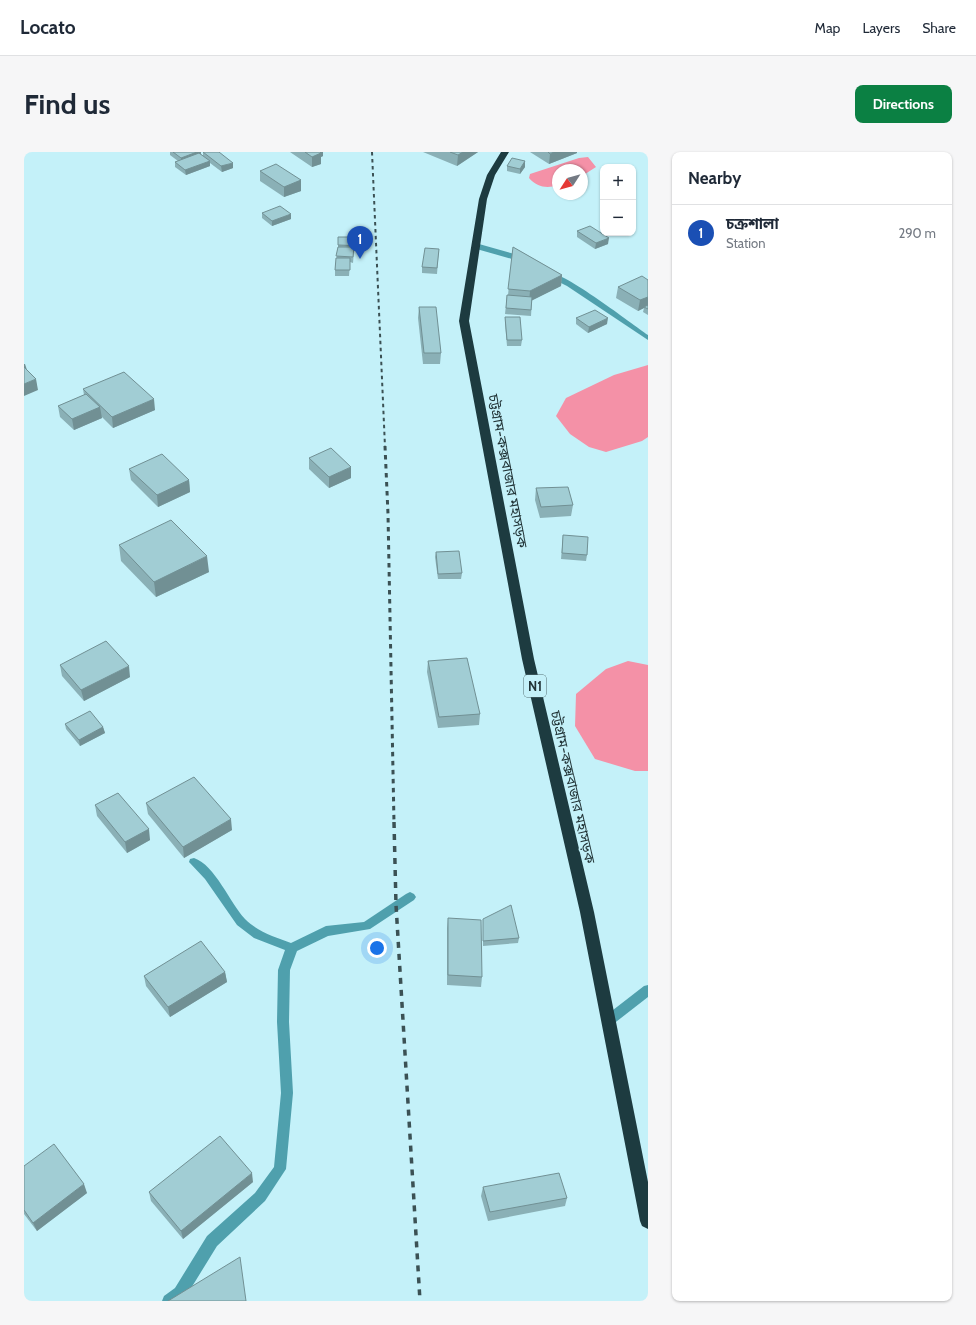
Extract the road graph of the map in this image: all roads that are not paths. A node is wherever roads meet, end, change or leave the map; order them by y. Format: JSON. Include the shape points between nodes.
{"nodes":[{"id":1,"x":505,"y":152,"type":"edge"},
{"id":2,"x":476,"y":246,"type":"junction"},
{"id":3,"x":529,"y":264,"type":"edge"},
{"id":4,"x":543,"y":271,"type":"edge"},
{"id":5,"x":648,"y":338,"type":"edge"},
{"id":6,"x":194,"y":862,"type":"dead end"},
{"id":7,"x":410,"y":897,"type":"dead end"},
{"id":8,"x":292,"y":948,"type":"junction"},
{"id":9,"x":648,"y":990,"type":"edge"},
{"id":10,"x":608,"y":1021,"type":"junction"},
{"id":11,"x":648,"y":1220,"type":"edge"},
{"id":12,"x":169,"y":1301,"type":"edge"}],
"edges":[{"from":1,"to":2,"type":"highway","name":"চট্টগ্রাম-কক্সবাজার মহাসড়ক","number":"N1","via":[[491,175],[483,199]]},
{"from":2,"to":3,"type":"street","via":[[515,257]]},
{"from":2,"to":10,"type":"highway","name":"চট্টগ্রাম-কক্সবাজার মহাসড়ক","number":"N1","via":[[464,321],[528,659],[587,912]]},
{"from":4,"to":5,"type":"street","via":[[570,284]]},
{"from":6,"to":8,"type":"street","via":[[209,876],[241,922],[258,935]]},
{"from":7,"to":8,"type":"street","via":[[366,926],[326,931]]},
{"from":8,"to":12,"type":"street","via":[[284,970],[283,1022],[287,1093],[280,1169],[260,1197],[212,1241],[180,1293]]},
{"from":9,"to":10,"type":"street"},
{"from":10,"to":11,"type":"highway","name":"চট্টগ্রাম-কক্সবাজার মহাসড়ক","number":"N1"}]}
